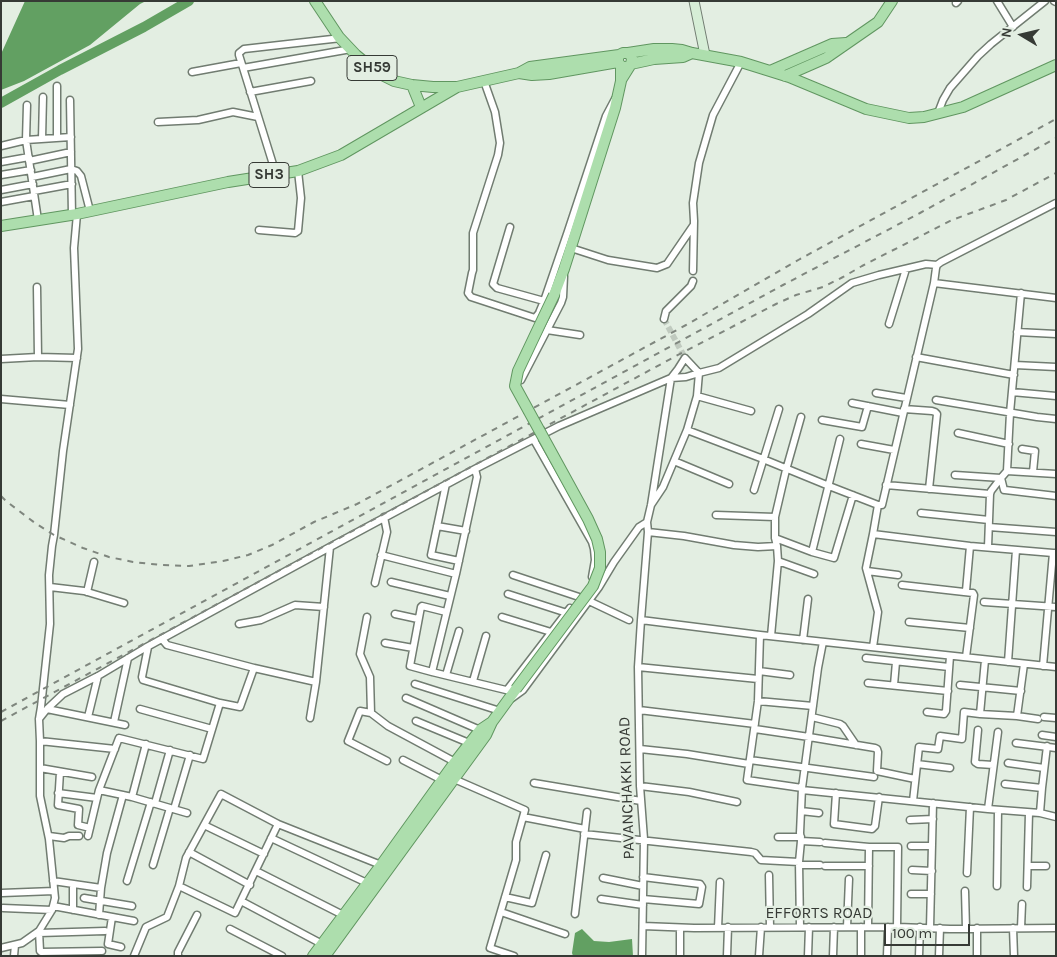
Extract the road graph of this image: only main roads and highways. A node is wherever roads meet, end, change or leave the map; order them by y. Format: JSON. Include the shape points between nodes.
{"nodes":[{"id":1,"x":315,"y":1,"type":"edge"},
{"id":2,"x":694,"y":1,"type":"edge"},
{"id":3,"x":892,"y":1,"type":"edge"},
{"id":4,"x":847,"y":43,"type":"junction"},
{"id":5,"x":704,"y":56,"type":"junction"},
{"id":6,"x":624,"y":61,"type":"junction"},
{"id":7,"x":1056,"y":65,"type":"edge"},
{"id":8,"x":770,"y":71,"type":"junction"},
{"id":9,"x":786,"y":76,"type":"junction"},
{"id":10,"x":412,"y":85,"type":"junction"},
{"id":11,"x":456,"y":86,"type":"junction"},
{"id":12,"x":421,"y":107,"type":"junction"},
{"id":13,"x":1,"y":226,"type":"edge"},
{"id":14,"x":492,"y":722,"type":"junction"},
{"id":15,"x":313,"y":956,"type":"edge"},
{"id":16,"x":325,"y":956,"type":"edge"}],
"edges":[{"from":1,"to":10,"type":"main road","number":"SH59","via":[[356,55],[378,73]]},
{"from":2,"to":5,"type":"main road"},
{"from":3,"to":4,"type":"main road","via":[[878,22]]},
{"from":4,"to":8,"type":"main road","via":[[832,44]]},
{"from":4,"to":9,"type":"main road","via":[[826,58]]},
{"from":5,"to":6,"type":"main road","via":[[672,48],[654,49]]},
{"from":5,"to":8,"type":"main road"},
{"from":6,"to":11,"type":"main road","number":"SH3","via":[[549,74],[519,73]]},
{"from":6,"to":14,"type":"main road","bridge":true,"via":[[615,108],[571,248],[554,296],[518,371],[516,386],[598,539],[600,568],[593,586]]},
{"from":7,"to":9,"type":"main road","via":[[963,106],[909,118],[866,109]]},
{"from":8,"to":9,"type":"main road"},
{"from":10,"to":11,"type":"main road","number":"SH59"},
{"from":10,"to":12,"type":"main road"},
{"from":11,"to":12,"type":"main road","number":"SH3"},
{"from":12,"to":13,"type":"main road","number":"SH3","via":[[341,155],[298,171]]},
{"from":14,"to":15,"type":"main road","via":[[469,743]]},
{"from":14,"to":16,"type":"main road","via":[[486,735]]}]}
